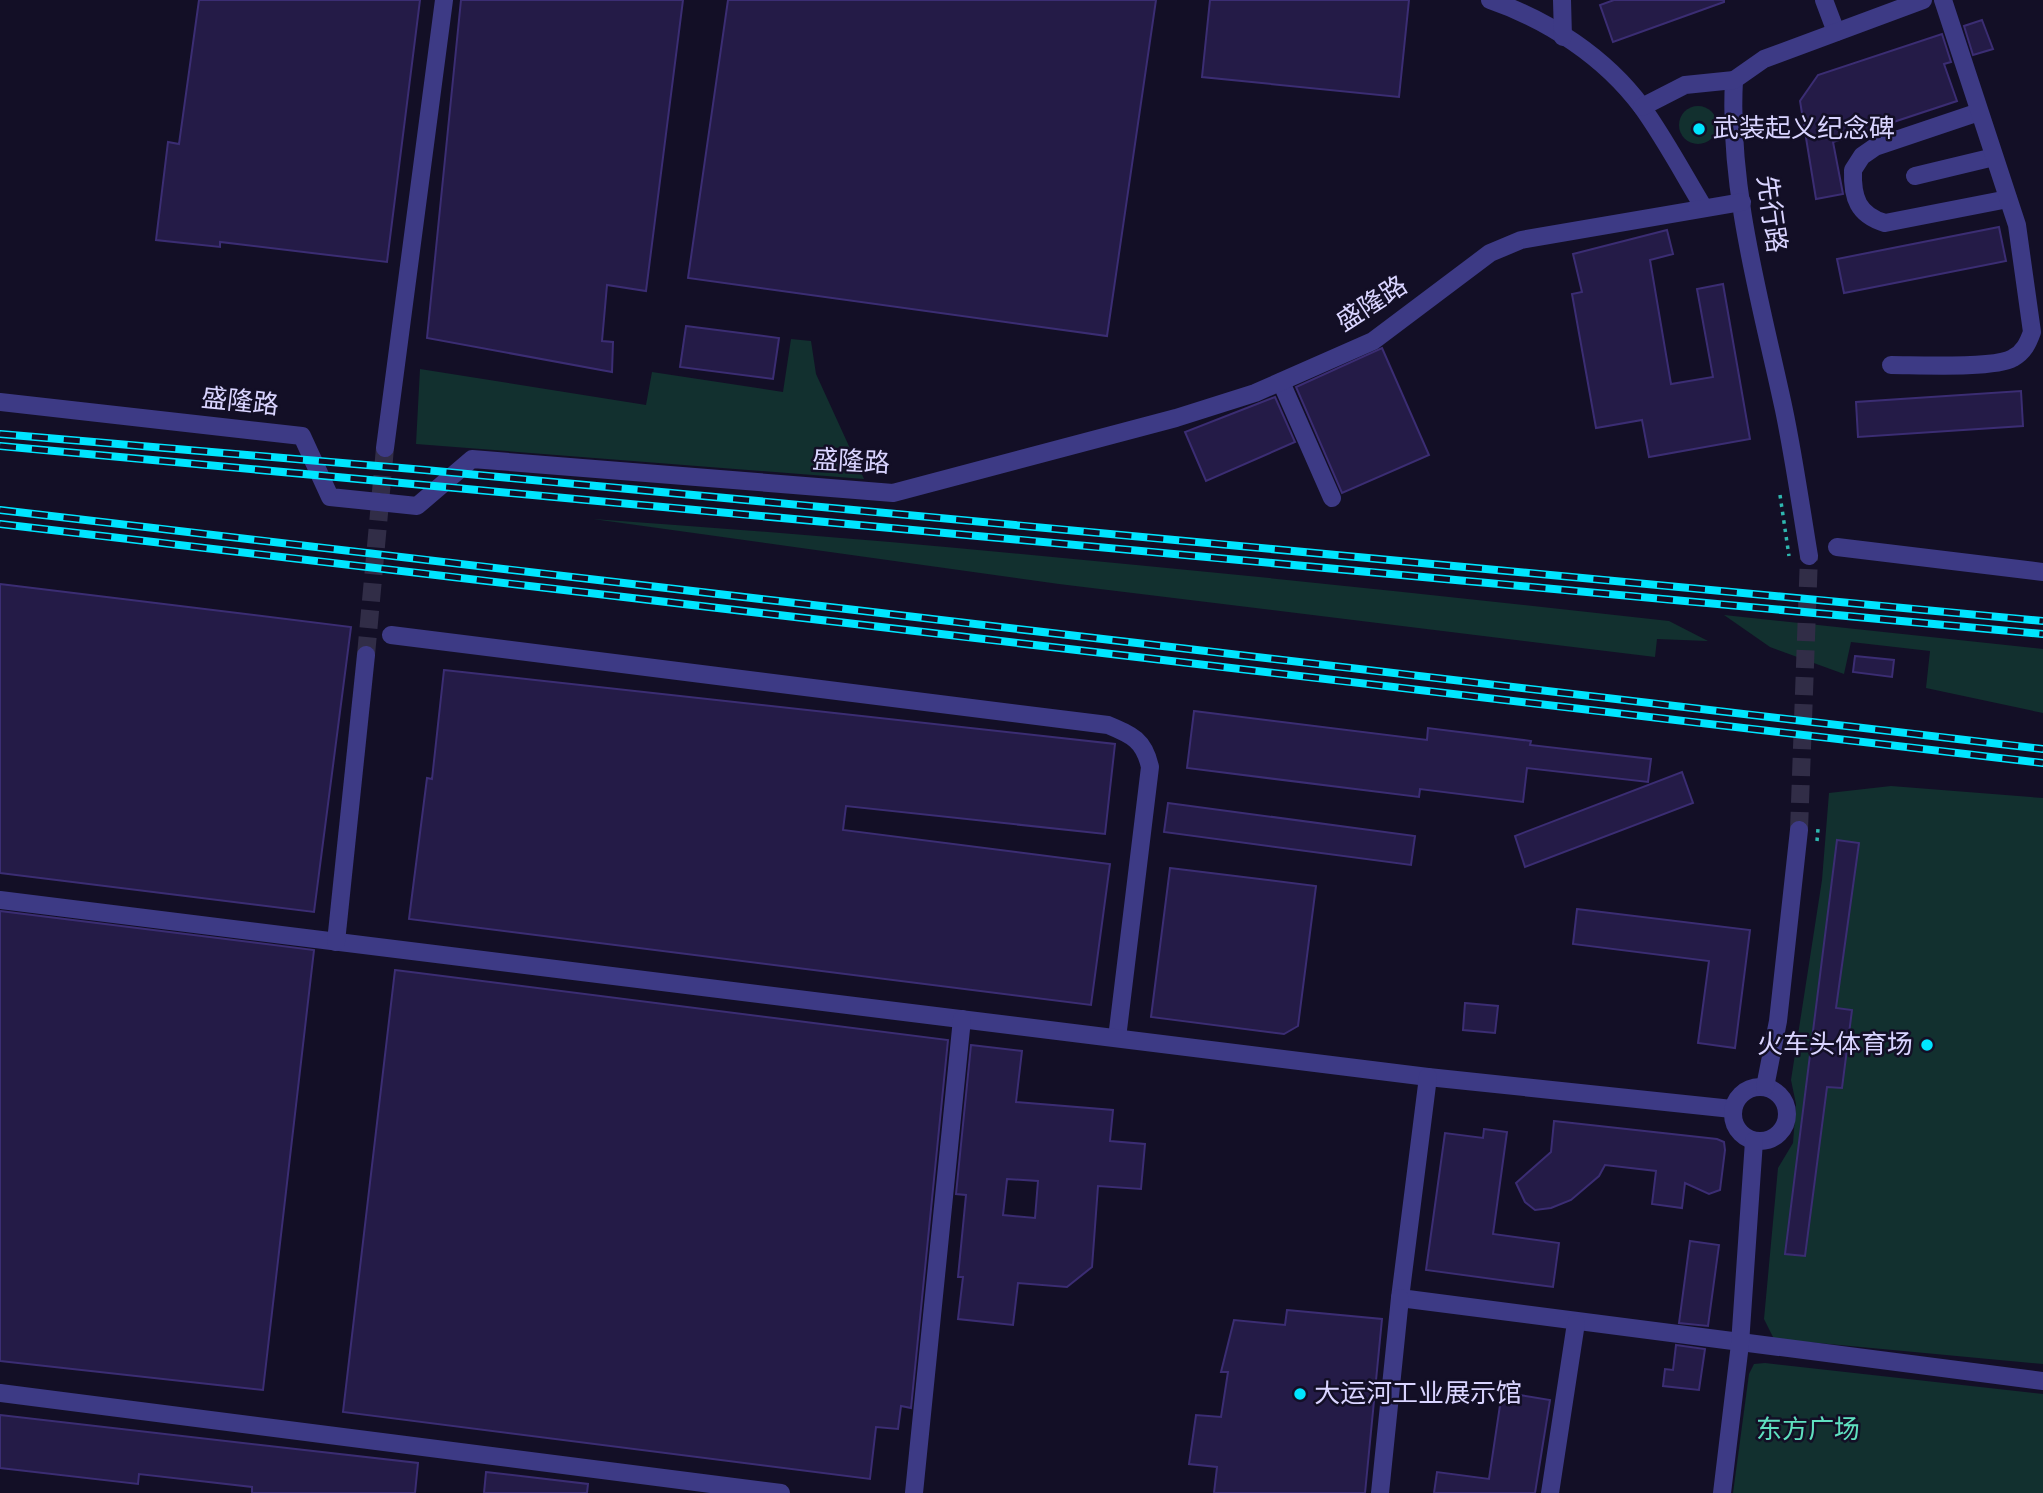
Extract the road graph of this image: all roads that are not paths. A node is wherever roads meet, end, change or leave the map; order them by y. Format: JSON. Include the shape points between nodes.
{"nodes":[{"id":1,"x":444,"y":0,"type":"edge"},
{"id":2,"x":1490,"y":0,"type":"edge"},
{"id":3,"x":1562,"y":0,"type":"edge"},
{"id":4,"x":1824,"y":0,"type":"edge"},
{"id":5,"x":1923,"y":0,"type":"edge"},
{"id":6,"x":1943,"y":0,"type":"edge"},
{"id":7,"x":1836,"y":32,"type":"junction"},
{"id":8,"x":1563,"y":37,"type":"junction"},
{"id":9,"x":1734,"y":80,"type":"junction"},
{"id":10,"x":1642,"y":107,"type":"junction"},
{"id":11,"x":1979,"y":112,"type":"junction"},
{"id":12,"x":1994,"y":157,"type":"junction"},
{"id":13,"x":1915,"y":176,"type":"dead end"},
{"id":14,"x":2008,"y":199,"type":"junction"},
{"id":15,"x":1742,"y":202,"type":"junction"},
{"id":16,"x":1704,"y":208,"type":"junction"},
{"id":17,"x":1891,"y":365,"type":"dead end"},
{"id":18,"x":1281,"y":382,"type":"junction"},
{"id":19,"x":0,"y":402,"type":"edge"},
{"id":20,"x":385,"y":448,"type":"tunnel mouth"},
{"id":21,"x":1332,"y":498,"type":"dead end"},
{"id":22,"x":1837,"y":547,"type":"dead end"},
{"id":23,"x":1809,"y":556,"type":"tunnel mouth"},
{"id":24,"x":2043,"y":572,"type":"edge"},
{"id":25,"x":391,"y":635,"type":"dead end"},
{"id":26,"x":366,"y":655,"type":"tunnel mouth"},
{"id":27,"x":1799,"y":830,"type":"tunnel mouth"},
{"id":28,"x":0,"y":900,"type":"edge"},
{"id":29,"x":336,"y":942,"type":"junction"},
{"id":30,"x":962,"y":1019,"type":"junction"},
{"id":31,"x":1116,"y":1038,"type":"junction"},
{"id":32,"x":1428,"y":1077,"type":"junction"},
{"id":33,"x":1765,"y":1087,"type":"junction"},
{"id":34,"x":1732,"y":1109,"type":"junction"},
{"id":35,"x":1754,"y":1141,"type":"junction"},
{"id":36,"x":1400,"y":1298,"type":"junction"},
{"id":37,"x":1576,"y":1323,"type":"junction"},
{"id":38,"x":1740,"y":1344,"type":"junction"},
{"id":39,"x":2043,"y":1381,"type":"edge"},
{"id":40,"x":0,"y":1393,"type":"edge"},
{"id":41,"x":781,"y":1493,"type":"edge"},
{"id":42,"x":914,"y":1493,"type":"edge"},
{"id":43,"x":1380,"y":1493,"type":"edge"},
{"id":44,"x":1550,"y":1493,"type":"edge"},
{"id":45,"x":1722,"y":1493,"type":"edge"}],
"edges":[{"from":1,"to":20,"type":"street"},
{"from":2,"to":8,"type":"street","via":[[1526,13]]},
{"from":3,"to":8,"type":"street"},
{"from":4,"to":7,"type":"street"},
{"from":5,"to":7,"type":"street"},
{"from":6,"to":11,"type":"street"},
{"from":7,"to":9,"type":"street","via":[[1764,60]]},
{"from":8,"to":10,"type":"street","via":[[1603,64]]},
{"from":9,"to":10,"type":"street","via":[[1685,85]]},
{"from":9,"to":15,"type":"street","name":"先行路","via":[[1731,121]]},
{"from":10,"to":16,"type":"street"},
{"from":11,"to":12,"type":"street"},
{"from":11,"to":14,"type":"street","via":[[1875,147],[1862,156],[1853,170],[1858,205],[1868,218],[1885,223]]},
{"from":12,"to":13,"type":"street"},
{"from":12,"to":14,"type":"street"},
{"from":14,"to":17,"type":"street","via":[[2017,225],[2032,332],[2026,346],[2012,359],[1986,363]]},
{"from":15,"to":16,"type":"street","name":"盛隆路"},
{"from":15,"to":23,"type":"street","name":"先行路"},
{"from":16,"to":18,"type":"street","name":"盛隆路","via":[[1521,240],[1490,253],[1373,341]]},
{"from":18,"to":19,"type":"street","name":"盛隆路","via":[[1176,418],[893,493],[472,459],[417,506],[330,498],[302,436]]},
{"from":18,"to":21,"type":"street"},
{"from":22,"to":24,"type":"street"},
{"from":25,"to":31,"type":"street","via":[[1108,725],[1129,734],[1146,749],[1150,767]]},
{"from":26,"to":29,"type":"street"},
{"from":27,"to":33,"type":"street","via":[[1778,1021]]},
{"from":28,"to":29,"type":"street"},
{"from":29,"to":30,"type":"street"},
{"from":30,"to":31,"type":"street"},
{"from":30,"to":42,"type":"street"},
{"from":31,"to":32,"type":"street"},
{"from":32,"to":34,"type":"street"},
{"from":32,"to":36,"type":"street"},
{"from":33,"to":34,"type":"street","via":[[1741,1094]]},
{"from":33,"to":35,"type":"street","via":[[1781,1097],[1787,1115],[1780,1133],[1763,1142]]},
{"from":34,"to":35,"type":"street","via":[[1739,1133]]},
{"from":35,"to":38,"type":"street"},
{"from":36,"to":37,"type":"street"},
{"from":36,"to":43,"type":"street"},
{"from":37,"to":38,"type":"street"},
{"from":37,"to":44,"type":"street"},
{"from":38,"to":39,"type":"street"},
{"from":38,"to":45,"type":"street"},
{"from":40,"to":41,"type":"street"}]}
